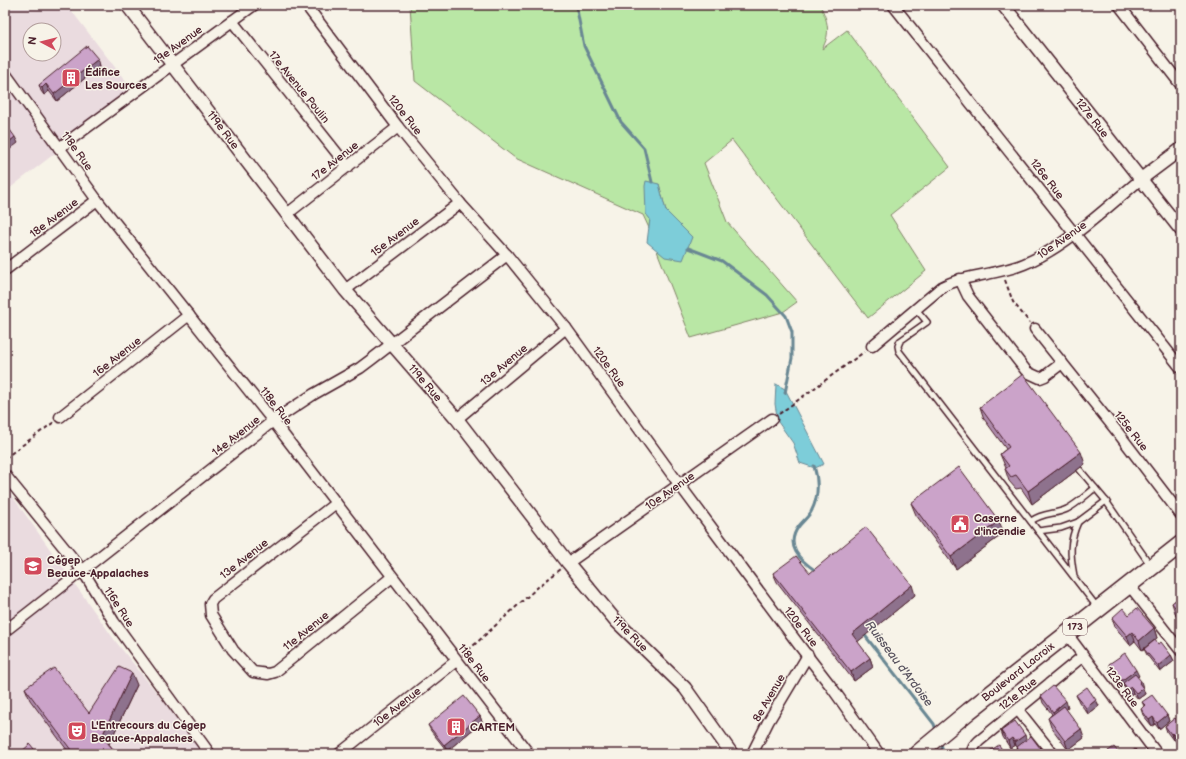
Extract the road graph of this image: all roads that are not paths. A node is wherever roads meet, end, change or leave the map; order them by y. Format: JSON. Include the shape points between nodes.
{"nodes":[{"id":1,"x":127,"y":5,"type":"edge"},
{"id":2,"x":254,"y":5,"type":"edge"},
{"id":3,"x":306,"y":5,"type":"edge"},
{"id":4,"x":893,"y":5,"type":"edge"},
{"id":5,"x":1003,"y":5,"type":"edge"},
{"id":6,"x":1119,"y":5,"type":"edge"},
{"id":7,"x":232,"y":21,"type":"junction"},
{"id":8,"x":172,"y":64,"type":"junction"},
{"id":9,"x":5,"y":73,"type":"edge"},
{"id":10,"x":1181,"y":85,"type":"edge"},
{"id":11,"x":398,"y":127,"type":"junction"},
{"id":12,"x":59,"y":148,"type":"junction"},
{"id":13,"x":1181,"y":149,"type":"edge"},
{"id":14,"x":348,"y":167,"type":"junction"},
{"id":15,"x":1141,"y":179,"type":"junction"},
{"id":16,"x":97,"y":200,"type":"junction"},
{"id":17,"x":460,"y":204,"type":"junction"},
{"id":18,"x":287,"y":214,"type":"junction"},
{"id":19,"x":1181,"y":230,"type":"edge"},
{"id":20,"x":1074,"y":234,"type":"junction"},
{"id":21,"x":507,"y":255,"type":"junction"},
{"id":22,"x":5,"y":270,"type":"edge"},
{"id":23,"x":960,"y":279,"type":"junction"},
{"id":24,"x":345,"y":290,"type":"junction"},
{"id":25,"x":916,"y":309,"type":"junction"},
{"id":26,"x":189,"y":315,"type":"junction"},
{"id":27,"x":566,"y":328,"type":"junction"},
{"id":28,"x":1035,"y":329,"type":"road end"},
{"id":29,"x":391,"y":344,"type":"junction"},
{"id":30,"x":872,"y":346,"type":"road end"},
{"id":31,"x":1062,"y":363,"type":"junction"},
{"id":32,"x":1181,"y":368,"type":"edge"},
{"id":33,"x":60,"y":417,"type":"road end"},
{"id":34,"x":457,"y":419,"type":"junction"},
{"id":35,"x":772,"y":419,"type":"road end"},
{"id":36,"x":273,"y":422,"type":"junction"},
{"id":37,"x":1080,"y":470,"type":"dead end"},
{"id":38,"x":5,"y":475,"type":"edge"},
{"id":39,"x":679,"y":484,"type":"junction"},
{"id":40,"x":1095,"y":488,"type":"junction"},
{"id":41,"x":1106,"y":501,"type":"junction"},
{"id":42,"x":336,"y":503,"type":"junction"},
{"id":43,"x":1181,"y":515,"type":"edge"},
{"id":44,"x":1031,"y":521,"type":"junction"},
{"id":45,"x":1078,"y":522,"type":"junction"},
{"id":46,"x":1038,"y":531,"type":"junction"},
{"id":47,"x":1181,"y":544,"type":"edge"},
{"id":48,"x":568,"y":563,"type":"junction"},
{"id":49,"x":1152,"y":567,"type":"junction"},
{"id":50,"x":83,"y":571,"type":"junction"},
{"id":51,"x":392,"y":577,"type":"junction"},
{"id":52,"x":1074,"y":578,"type":"junction"},
{"id":53,"x":1129,"y":585,"type":"junction"},
{"id":54,"x":1099,"y":609,"type":"junction"},
{"id":55,"x":5,"y":631,"type":"edge"},
{"id":56,"x":1067,"y":634,"type":"junction"},
{"id":57,"x":233,"y":650,"type":"joint"},
{"id":58,"x":1181,"y":651,"type":"edge"},
{"id":59,"x":808,"y":656,"type":"junction"},
{"id":60,"x":1083,"y":656,"type":"junction"},
{"id":61,"x":456,"y":661,"type":"junction"},
{"id":62,"x":1018,"y":710,"type":"junction"},
{"id":63,"x":210,"y":754,"type":"edge"},
{"id":64,"x":339,"y":754,"type":"edge"},
{"id":65,"x":529,"y":754,"type":"edge"},
{"id":66,"x":732,"y":754,"type":"edge"},
{"id":67,"x":752,"y":754,"type":"edge"},
{"id":68,"x":879,"y":754,"type":"edge"},
{"id":69,"x":917,"y":754,"type":"edge"},
{"id":70,"x":972,"y":754,"type":"edge"},
{"id":71,"x":1053,"y":754,"type":"edge"},
{"id":72,"x":1157,"y":754,"type":"edge"}],
"edges":[{"from":1,"to":8,"type":"street","name":"119e Rue"},
{"from":2,"to":7,"type":"street","name":"19e Avenue"},
{"from":3,"to":11,"type":"street","name":"120e Rue"},
{"from":4,"to":20,"type":"street","name":"126e Rue"},
{"from":5,"to":15,"type":"street","name":"127e Rue"},
{"from":6,"to":10,"type":"street"},
{"from":7,"to":8,"type":"street","name":"19e Avenue"},
{"from":7,"to":14,"type":"street","name":"17e Avenue Poulin"},
{"from":8,"to":12,"type":"street","name":"19e Avenue"},
{"from":8,"to":18,"type":"street","name":"119e Rue"},
{"from":9,"to":12,"type":"street","name":"118e Rue"},
{"from":11,"to":14,"type":"street","name":"17e Avenue"},
{"from":11,"to":17,"type":"street","name":"120e Rue"},
{"from":12,"to":16,"type":"street","name":"118e Rue"},
{"from":13,"to":15,"type":"street","name":"10e Avenue"},
{"from":14,"to":18,"type":"street","name":"17e Avenue"},
{"from":15,"to":19,"type":"street","name":"127e Rue"},
{"from":15,"to":20,"type":"street","name":"10e Avenue"},
{"from":16,"to":22,"type":"street","name":"18e Avenue"},
{"from":16,"to":26,"type":"street","name":"118e Rue"},
{"from":17,"to":21,"type":"street","name":"120e Rue"},
{"from":17,"to":24,"type":"street","name":"15e Avenue"},
{"from":18,"to":24,"type":"street","name":"119e Rue"},
{"from":20,"to":23,"type":"street","name":"10e Avenue","via":[[1036,259],[1002,272]]},
{"from":20,"to":32,"type":"street","name":"126e Rue"},
{"from":21,"to":27,"type":"street","name":"120e Rue"},
{"from":21,"to":29,"type":"street","name":"14e Avenue"},
{"from":23,"to":25,"type":"street","name":"10e Avenue","via":[[942,287]]},
{"from":23,"to":31,"type":"street","via":[[968,296],[1028,372],[1040,378]]},
{"from":24,"to":29,"type":"street","name":"119e Rue"},
{"from":25,"to":30,"type":"street","name":"10e Avenue"},
{"from":25,"to":44,"type":"lane","via":[[927,322],[900,341],[899,351]]},
{"from":26,"to":33,"type":"street","name":"16e Avenue"},
{"from":26,"to":36,"type":"street","name":"118e Rue"},
{"from":27,"to":34,"type":"street","name":"13e Avenue"},
{"from":27,"to":39,"type":"street","name":"120e Rue"},
{"from":28,"to":31,"type":"street","name":"125e Rue"},
{"from":29,"to":34,"type":"street","name":"119e Rue"},
{"from":29,"to":36,"type":"street","name":"14e Avenue","via":[[360,368],[314,394]]},
{"from":31,"to":43,"type":"street","name":"125e Rue"},
{"from":34,"to":48,"type":"street","name":"119e Rue"},
{"from":35,"to":39,"type":"street","name":"10e Avenue"},
{"from":36,"to":42,"type":"street","name":"118e Rue"},
{"from":36,"to":50,"type":"street","name":"14e Avenue"},
{"from":37,"to":40,"type":"lane"},
{"from":38,"to":50,"type":"street","name":"116e Rue"},
{"from":39,"to":48,"type":"street","name":"10e Avenue"},
{"from":39,"to":59,"type":"street","name":"120e Rue"},
{"from":40,"to":41,"type":"lane"},
{"from":40,"to":44,"type":"lane","via":[[1066,509],[1040,515]]},
{"from":41,"to":45,"type":"lane"},
{"from":41,"to":49,"type":"lane"},
{"from":42,"to":51,"type":"street","name":"118e Rue"},
{"from":42,"to":57,"type":"street","name":"13e Avenue","via":[[213,598],[210,615]]},
{"from":44,"to":46,"type":"lane"},
{"from":45,"to":46,"type":"lane","via":[[1061,528]]},
{"from":45,"to":52,"type":"lane","via":[[1072,535],[1070,555]]},
{"from":46,"to":52,"type":"lane"},
{"from":47,"to":49,"type":"main road","name":"Boulevard Lacroix","number":"173"},
{"from":48,"to":66,"type":"street","name":"119e Rue","via":[[616,621],[685,688]]},
{"from":49,"to":53,"type":"main road","name":"Boulevard Lacroix","number":"173"},
{"from":50,"to":55,"type":"street","name":"14e Avenue"},
{"from":50,"to":63,"type":"street","name":"116e Rue","via":[[114,622]]},
{"from":51,"to":57,"type":"street","name":"11e Avenue","via":[[275,672],[253,672]]},
{"from":51,"to":61,"type":"street","name":"118e Rue"},
{"from":52,"to":54,"type":"lane"},
{"from":53,"to":54,"type":"main road","name":"Boulevard Lacroix","number":"173"},
{"from":53,"to":58,"type":"street"},
{"from":54,"to":56,"type":"main road","name":"Boulevard Lacroix","number":"173"},
{"from":56,"to":60,"type":"street","name":"123e Rue"},
{"from":56,"to":69,"type":"main road","name":"Boulevard Lacroix","number":"173"},
{"from":59,"to":67,"type":"street","name":"8e Avenue"},
{"from":59,"to":68,"type":"street","name":"120e Rue"},
{"from":60,"to":62,"type":"street","name":"121e Rue"},
{"from":60,"to":72,"type":"street","name":"123e Rue"},
{"from":61,"to":64,"type":"street","name":"10e Avenue"},
{"from":61,"to":65,"type":"street","name":"118e Rue"},
{"from":62,"to":70,"type":"street","name":"121e Rue","via":[[979,741]]},
{"from":62,"to":71,"type":"street"}]}
